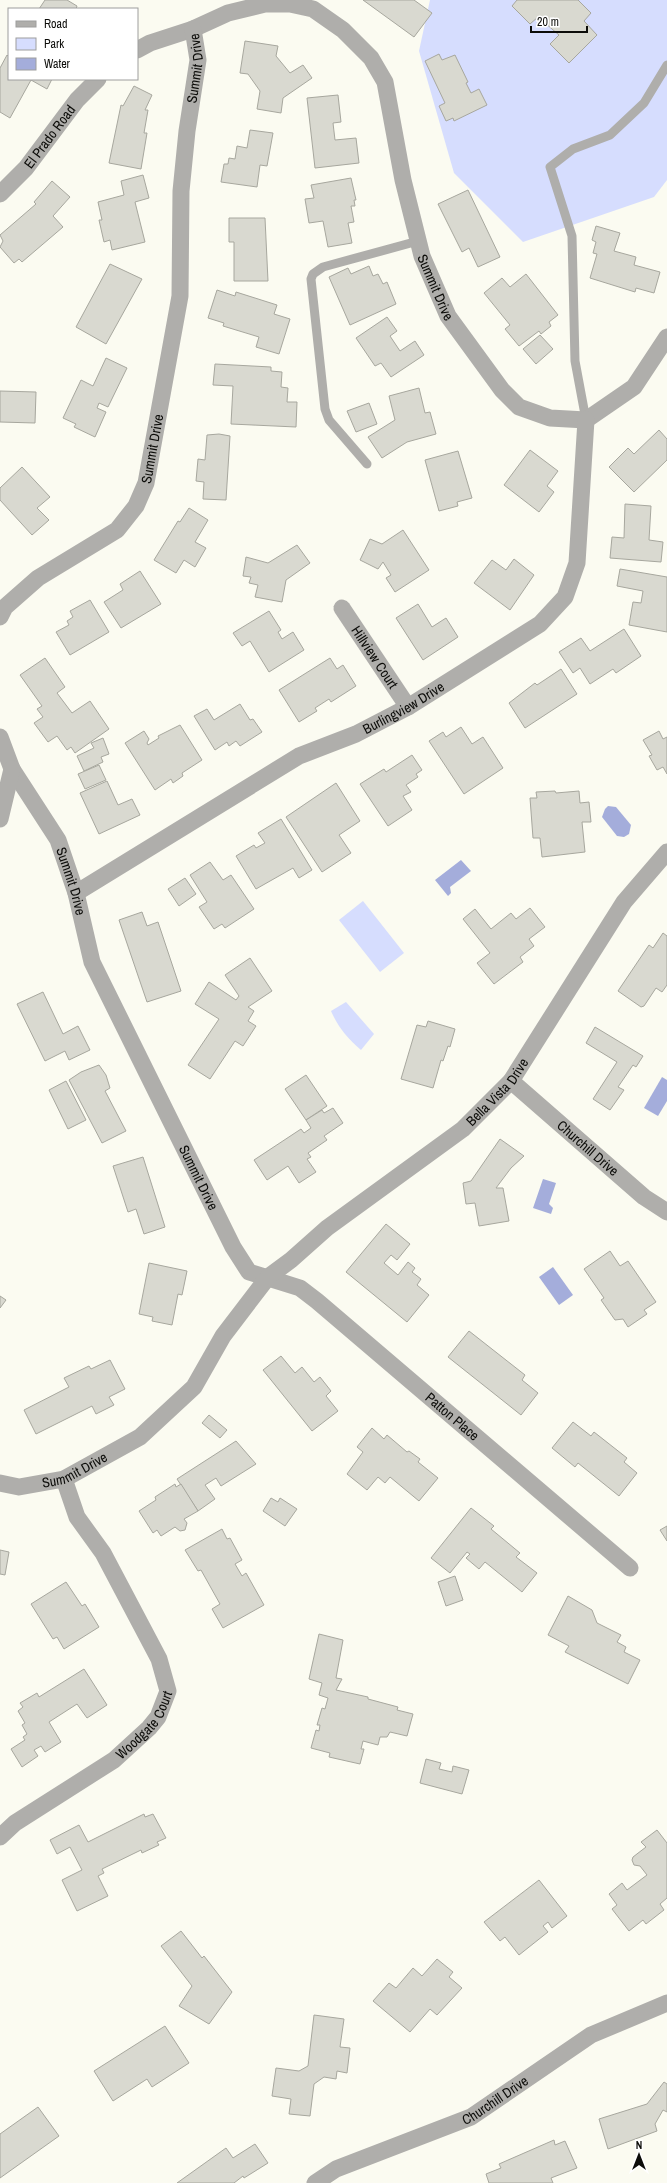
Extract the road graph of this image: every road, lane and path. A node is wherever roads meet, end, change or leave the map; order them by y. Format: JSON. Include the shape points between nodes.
{"nodes":[{"id":1,"x":315,"y":4,"type":"edge"},
{"id":2,"x":193,"y":29,"type":"junction"},
{"id":3,"x":138,"y":49,"type":"edge"},
{"id":4,"x":667,"y":65,"type":"edge"},
{"id":5,"x":97,"y":80,"type":"edge"},
{"id":6,"x":0,"y":194,"type":"edge"},
{"id":7,"x":418,"y":241,"type":"junction"},
{"id":8,"x":667,"y":337,"type":"edge"},
{"id":9,"x":586,"y":420,"type":"junction"},
{"id":10,"x":367,"y":464,"type":"dead end"},
{"id":11,"x":342,"y":608,"type":"dead end"},
{"id":12,"x":0,"y":617,"type":"edge"},
{"id":13,"x":408,"y":707,"type":"junction"},
{"id":14,"x":0,"y":737,"type":"edge"},
{"id":15,"x":12,"y":769,"type":"junction"},
{"id":16,"x":0,"y":819,"type":"edge"},
{"id":17,"x":667,"y":852,"type":"edge"},
{"id":18,"x":76,"y":893,"type":"junction"},
{"id":19,"x":510,"y":1081,"type":"junction"},
{"id":20,"x":667,"y":1212,"type":"edge"},
{"id":21,"x":268,"y":1277,"type":"junction"},
{"id":22,"x":64,"y":1478,"type":"junction"},
{"id":23,"x":0,"y":1483,"type":"edge"},
{"id":24,"x":630,"y":1568,"type":"dead end"},
{"id":25,"x":0,"y":1837,"type":"edge"},
{"id":26,"x":667,"y":2003,"type":"edge"},
{"id":27,"x":315,"y":2183,"type":"edge"}],
"edges":[{"from":1,"to":2,"type":"street","name":"Summit Drive","via":[[265,4],[228,13]]},
{"from":1,"to":7,"type":"street","name":"Summit Drive","via":[[371,58],[385,82],[403,180]]},
{"from":2,"to":3,"type":"street"},
{"from":2,"to":12,"type":"street","name":"Summit Drive","via":[[198,60],[181,191],[180,296],[146,483],[136,506],[117,530],[38,578],[5,606]]},
{"from":4,"to":9,"type":"lane","via":[[644,103],[610,135],[573,148],[550,167],[572,236],[575,361]]},
{"from":5,"to":6,"type":"street","name":"El Prado Road","via":[[77,100],[26,168]]},
{"from":7,"to":9,"type":"street","name":"Summit Drive","via":[[448,316],[502,390],[525,410],[550,418]]},
{"from":7,"to":10,"type":"lane","via":[[323,267],[313,274],[311,279],[325,409],[329,420]]},
{"from":8,"to":9,"type":"street","via":[[634,387]]},
{"from":9,"to":13,"type":"street","name":"Burlingview Drive","via":[[577,563],[565,597],[540,624]]},
{"from":11,"to":13,"type":"street","name":"Hillview Court"},
{"from":13,"to":18,"type":"street","name":"Burlingview Drive","via":[[356,734],[299,756]]},
{"from":14,"to":15,"type":"street","name":"Summit Drive"},
{"from":15,"to":16,"type":"street"},
{"from":15,"to":18,"type":"street","name":"Summit Drive","via":[[58,840]]},
{"from":17,"to":19,"type":"street","name":"Bella Vista Drive","via":[[624,902]]},
{"from":18,"to":21,"type":"street","name":"Summit Drive","via":[[92,962],[233,1247],[249,1272]]},
{"from":19,"to":20,"type":"street","name":"Churchill Drive","via":[[644,1197]]},
{"from":19,"to":21,"type":"street","name":"Bella Vista Drive","via":[[463,1129],[327,1228]]},
{"from":21,"to":22,"type":"street","name":"Summit Drive","via":[[223,1336],[194,1387],[140,1437]]},
{"from":21,"to":24,"type":"street","name":"Patton Place","via":[[300,1288],[317,1301]]},
{"from":22,"to":23,"type":"street","name":"Summit Drive","via":[[19,1487]]},
{"from":22,"to":25,"type":"street","name":"Woodgate Court","via":[[77,1517],[103,1553],[159,1659],[168,1691],[158,1717],[114,1760],[15,1824]]},
{"from":26,"to":27,"type":"street","name":"Churchill Drive","via":[[590,2034],[471,2117],[336,2169]]}]}
